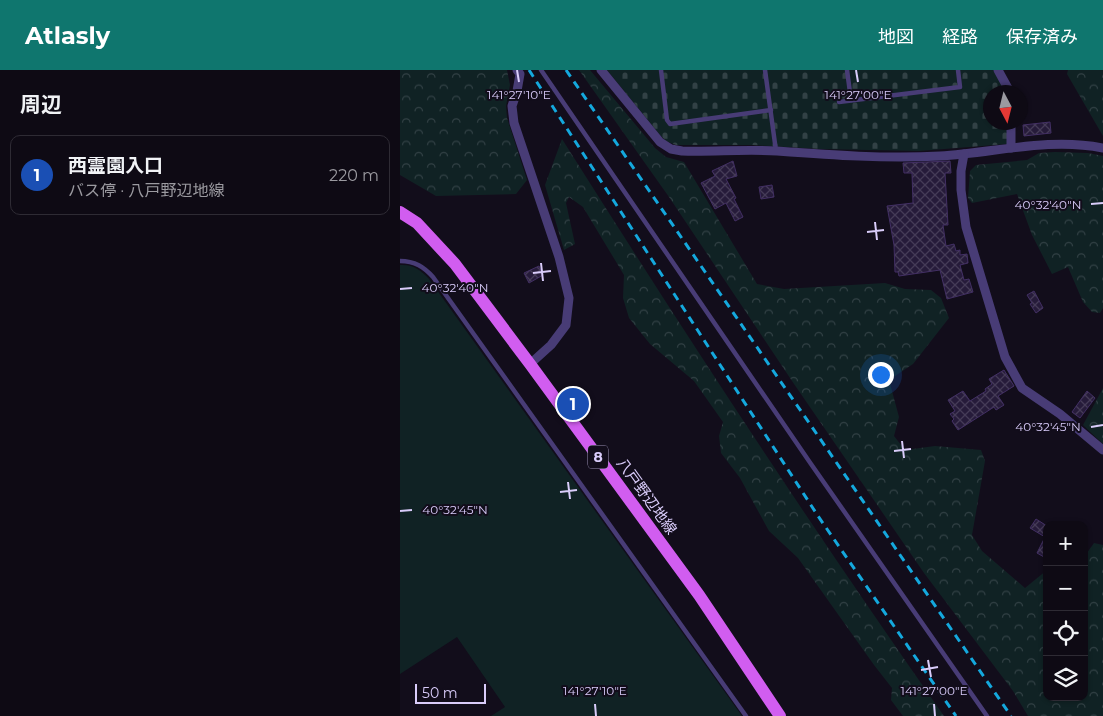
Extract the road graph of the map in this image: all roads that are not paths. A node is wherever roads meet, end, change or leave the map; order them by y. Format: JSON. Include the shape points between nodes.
{"nodes":[{"id":1,"x":541,"y":70,"type":"edge"},
{"id":2,"x":601,"y":70,"type":"edge"},
{"id":3,"x":661,"y":70,"type":"edge"},
{"id":4,"x":766,"y":70,"type":"edge"},
{"id":5,"x":847,"y":70,"type":"edge"},
{"id":6,"x":958,"y":70,"type":"edge"},
{"id":7,"x":998,"y":70,"type":"edge"},
{"id":8,"x":521,"y":71,"type":"edge"},
{"id":9,"x":1006,"y":85,"type":"edge"},
{"id":10,"x":851,"y":100,"type":"junction"},
{"id":11,"x":839,"y":102,"type":"dead end"},
{"id":12,"x":771,"y":110,"type":"junction"},
{"id":13,"x":1011,"y":130,"type":"edge"},
{"id":14,"x":1011,"y":148,"type":"junction"},
{"id":15,"x":1103,"y":148,"type":"edge"},
{"id":16,"x":776,"y":151,"type":"junction"},
{"id":17,"x":964,"y":154,"type":"junction"},
{"id":18,"x":400,"y":212,"type":"edge"},
{"id":19,"x":400,"y":261,"type":"edge"},
{"id":20,"x":530,"y":364,"type":"junction"},
{"id":21,"x":1103,"y":450,"type":"edge"},
{"id":22,"x":746,"y":716,"type":"edge"},
{"id":23,"x":780,"y":716,"type":"edge"},
{"id":24,"x":987,"y":716,"type":"edge"}],
"edges":[{"from":1,"to":24,"type":"lane"},
{"from":2,"to":16,"type":"street","via":[[660,142],[671,149]]},
{"from":3,"to":12,"type":"lane","via":[[670,124]]},
{"from":4,"to":12,"type":"lane"},
{"from":5,"to":10,"type":"lane"},
{"from":6,"to":10,"type":"lane","via":[[960,87]]},
{"from":7,"to":9,"type":"street"},
{"from":8,"to":20,"type":"street","via":[[512,106],[514,123],[559,257],[569,298],[566,325],[551,345]]},
{"from":10,"to":11,"type":"lane"},
{"from":12,"to":16,"type":"lane"},
{"from":13,"to":14,"type":"street"},
{"from":14,"to":15,"type":"street","via":[[1059,143]]},
{"from":14,"to":17,"type":"street"},
{"from":16,"to":17,"type":"street","via":[[832,155]]},
{"from":17,"to":21,"type":"street","via":[[961,171],[966,227],[1004,358],[1022,388]]},
{"from":18,"to":20,"type":"main road","name":"八戸野辺地線","number":"8","via":[[416,223],[455,264]]},
{"from":19,"to":22,"type":"lane","via":[[416,263],[433,277]]},
{"from":20,"to":23,"type":"main road","name":"八戸野辺地線","number":"8","via":[[700,596]]}]}
